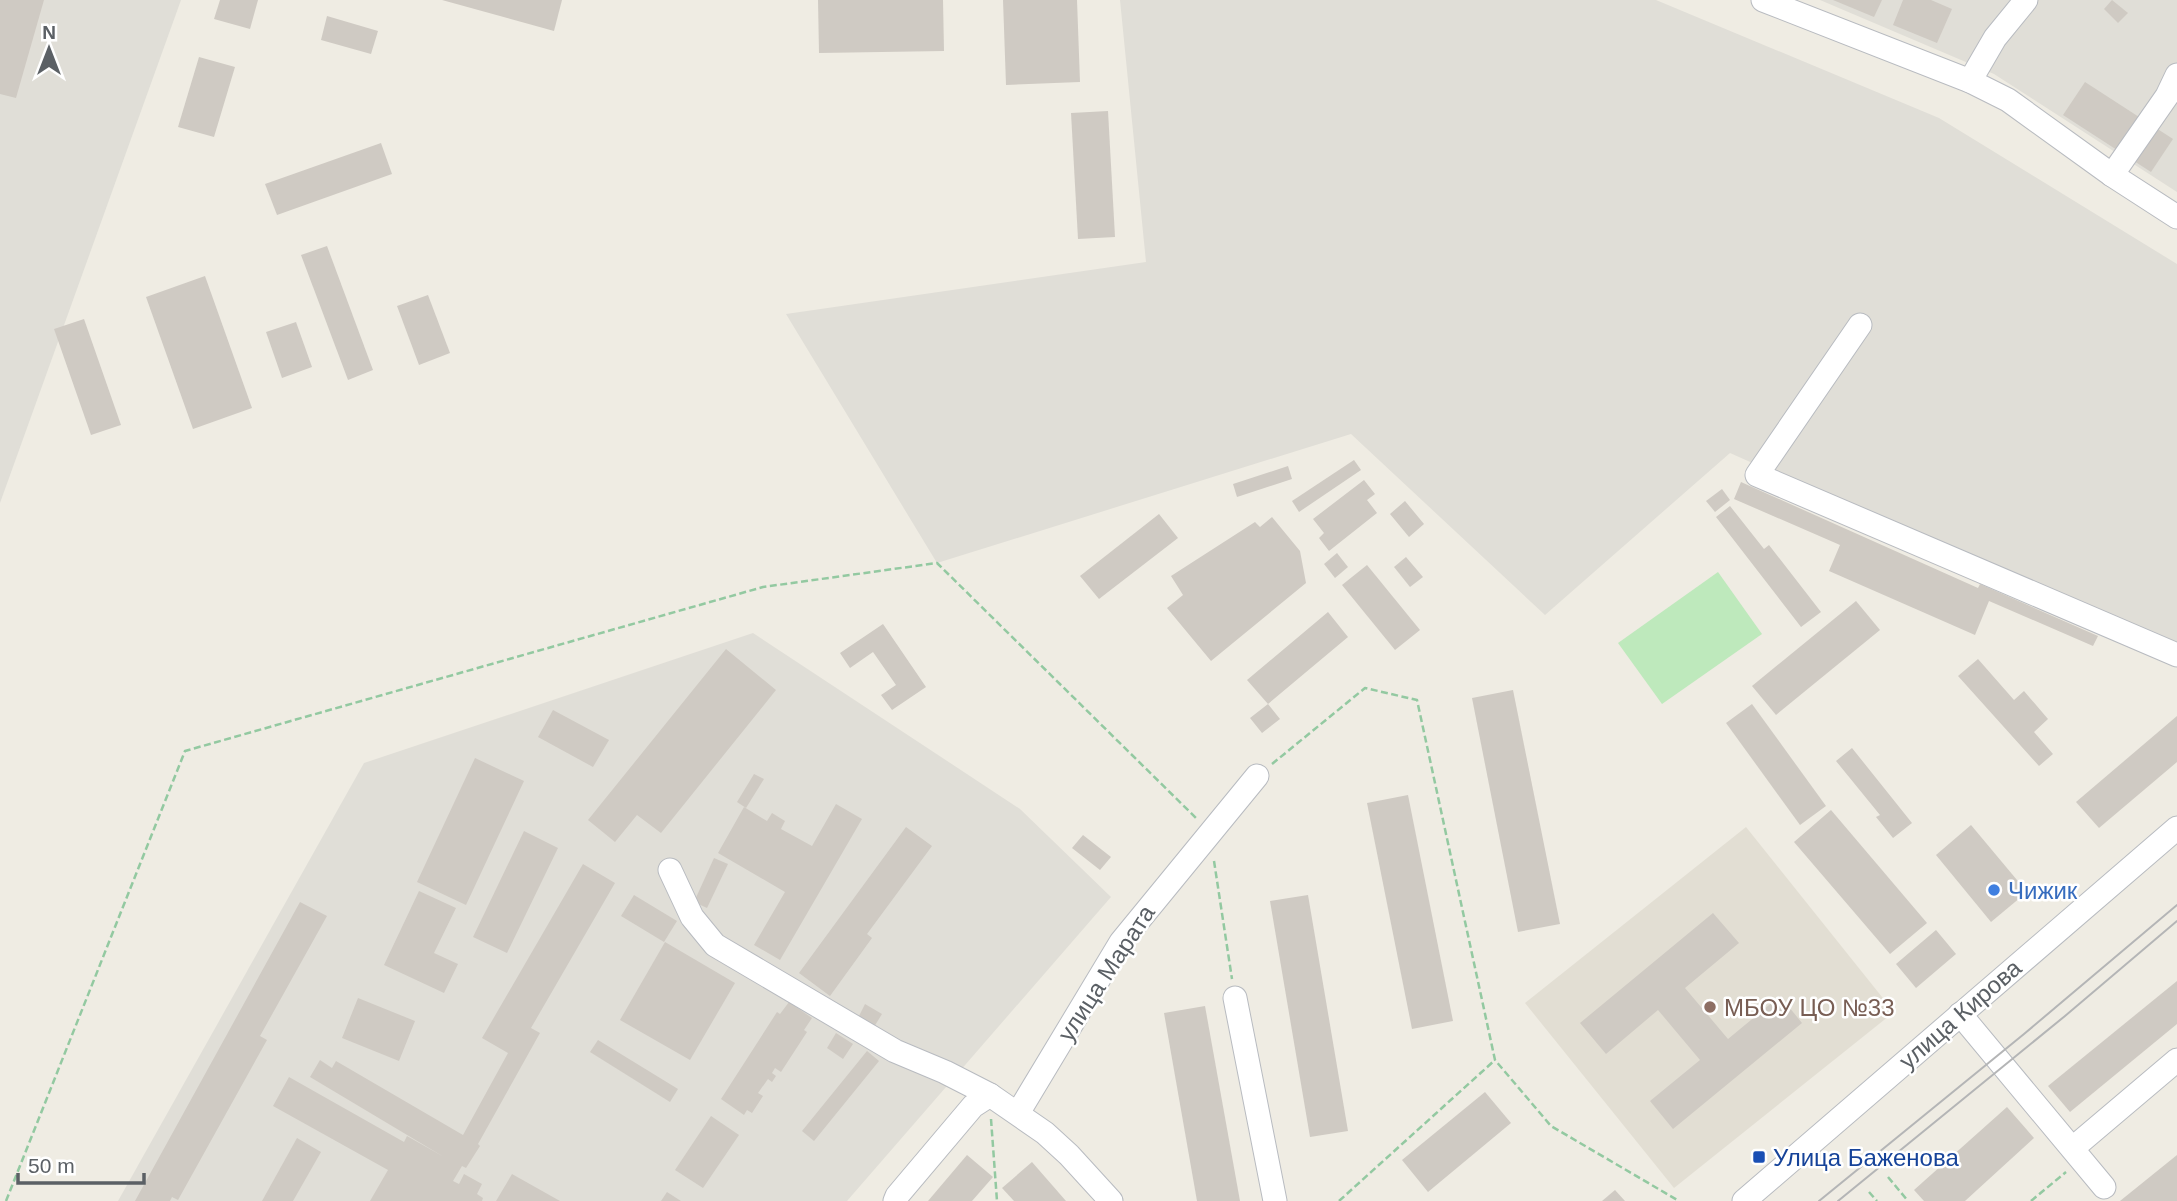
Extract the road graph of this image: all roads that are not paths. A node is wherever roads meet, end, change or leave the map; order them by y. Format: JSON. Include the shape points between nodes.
{"nodes":[{"id":1,"x":1763,"y":0,"type":"edge"},
{"id":2,"x":2026,"y":0,"type":"edge"},
{"id":3,"x":1970,"y":81,"type":"junction"},
{"id":4,"x":2174,"y":88,"type":"edge"},
{"id":5,"x":2112,"y":175,"type":"junction"},
{"id":6,"x":2177,"y":217,"type":"edge"},
{"id":7,"x":1860,"y":326,"type":"dead end"},
{"id":8,"x":2177,"y":655,"type":"edge"},
{"id":9,"x":1257,"y":776,"type":"road end"},
{"id":10,"x":2177,"y":828,"type":"edge"},
{"id":11,"x":670,"y":870,"type":"dead end"},
{"id":12,"x":1235,"y":998,"type":"road end"},
{"id":13,"x":1960,"y":1014,"type":"junction"},
{"id":14,"x":2177,"y":1060,"type":"edge"},
{"id":15,"x":990,"y":1095,"type":"junction"},
{"id":16,"x":1018,"y":1113,"type":"junction"},
{"id":17,"x":2077,"y":1154,"type":"junction"},
{"id":18,"x":2104,"y":1187,"type":"dead end"},
{"id":19,"x":895,"y":1201,"type":"edge"},
{"id":20,"x":1111,"y":1201,"type":"edge"},
{"id":21,"x":1275,"y":1201,"type":"edge"},
{"id":22,"x":1744,"y":1201,"type":"edge"}],
"edges":[{"from":1,"to":3,"type":"street"},
{"from":2,"to":3,"type":"street","via":[[1995,38]]},
{"from":3,"to":5,"type":"street","via":[[2008,100]]},
{"from":4,"to":5,"type":"street"},
{"from":5,"to":6,"type":"street"},
{"from":7,"to":8,"type":"street","via":[[1757,475]]},
{"from":9,"to":16,"type":"street","name":"улица Марата","via":[[1121,942]]},
{"from":10,"to":13,"type":"street","name":"улица Кирова"},
{"from":11,"to":15,"type":"street","via":[[692,917],[715,945],[895,1051]]},
{"from":12,"to":21,"type":"street"},
{"from":13,"to":17,"type":"street"},
{"from":13,"to":22,"type":"street","name":"улица Кирова"},
{"from":14,"to":17,"type":"street"},
{"from":15,"to":16,"type":"street"},
{"from":15,"to":19,"type":"street","via":[[974,1106]]},
{"from":16,"to":20,"type":"street","via":[[1069,1155]]},
{"from":17,"to":18,"type":"street"}]}
